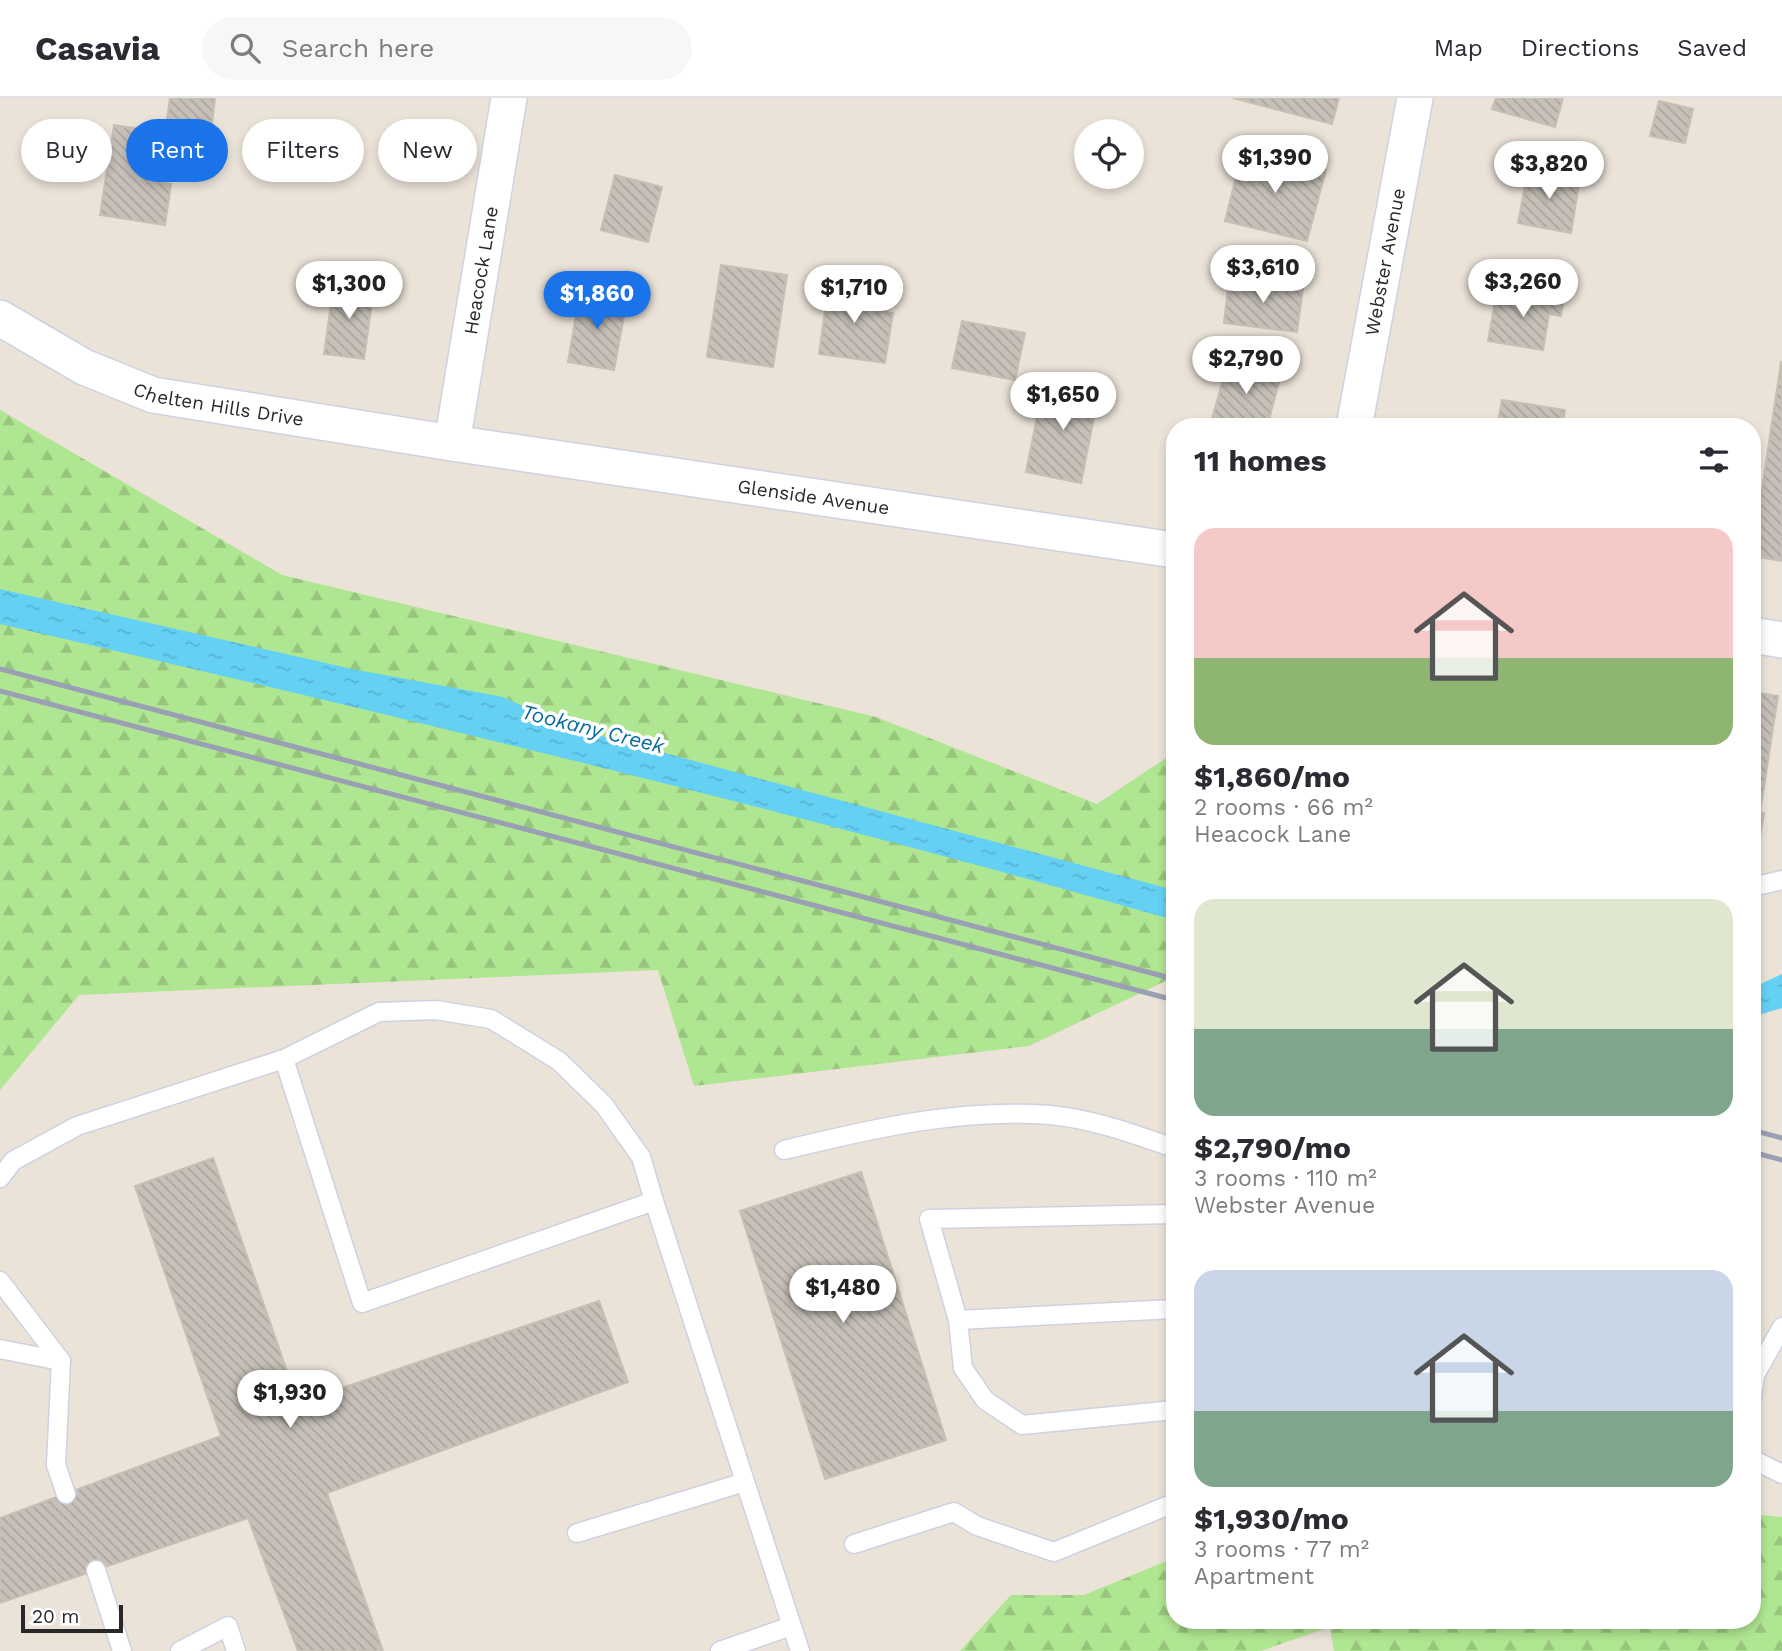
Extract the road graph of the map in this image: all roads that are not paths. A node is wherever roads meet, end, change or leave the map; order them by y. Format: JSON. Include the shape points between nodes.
{"nodes":[{"id":1,"x":509,"y":98,"type":"edge"},
{"id":2,"x":1415,"y":98,"type":"edge"},
{"id":3,"x":0,"y":318,"type":"edge"},
{"id":4,"x":1356,"y":418,"type":"edge"},
{"id":5,"x":452,"y":443,"type":"junction"},
{"id":6,"x":1166,"y":549,"type":"edge"},
{"id":7,"x":1761,"y":636,"type":"edge"},
{"id":8,"x":1782,"y":640,"type":"edge"},
{"id":9,"x":1782,"y":880,"type":"edge"},
{"id":10,"x":1761,"y":885,"type":"edge"},
{"id":11,"x":284,"y":1059,"type":"junction"},
{"id":12,"x":1166,"y":1145,"type":"edge"},
{"id":13,"x":784,"y":1150,"type":"dead end"},
{"id":14,"x":0,"y":1178,"type":"edge"},
{"id":15,"x":654,"y":1201,"type":"junction"},
{"id":16,"x":1166,"y":1214,"type":"edge"},
{"id":17,"x":0,"y":1281,"type":"edge"},
{"id":18,"x":1166,"y":1309,"type":"edge"},
{"id":19,"x":958,"y":1320,"type":"junction"},
{"id":20,"x":1782,"y":1327,"type":"edge"},
{"id":21,"x":0,"y":1349,"type":"edge"},
{"id":22,"x":61,"y":1361,"type":"junction"},
{"id":23,"x":1761,"y":1364,"type":"edge"},
{"id":24,"x":1166,"y":1411,"type":"edge"},
{"id":25,"x":1761,"y":1464,"type":"edge"},
{"id":26,"x":1782,"y":1474,"type":"edge"},
{"id":27,"x":745,"y":1482,"type":"junction"},
{"id":28,"x":66,"y":1494,"type":"dead end"},
{"id":29,"x":1166,"y":1506,"type":"edge"},
{"id":30,"x":577,"y":1533,"type":"dead end"},
{"id":31,"x":854,"y":1544,"type":"dead end"},
{"id":32,"x":96,"y":1570,"type":"dead end"},
{"id":33,"x":792,"y":1626,"type":"junction"},
{"id":34,"x":122,"y":1651,"type":"edge"},
{"id":35,"x":180,"y":1651,"type":"edge"},
{"id":36,"x":236,"y":1651,"type":"edge"},
{"id":37,"x":720,"y":1651,"type":"edge"},
{"id":38,"x":800,"y":1651,"type":"edge"}],
"edges":[{"from":1,"to":5,"type":"street","name":"Heacock Lane"},
{"from":2,"to":4,"type":"street","name":"Webster Avenue"},
{"from":3,"to":5,"type":"street","name":"Chelten Hills Drive","via":[[84,367],[153,395]]},
{"from":5,"to":6,"type":"street","name":"Glenside Avenue"},
{"from":7,"to":8,"type":"street"},
{"from":9,"to":10,"type":"lane"},
{"from":11,"to":14,"type":"lane","via":[[77,1126],[13,1161]]},
{"from":11,"to":15,"type":"lane","via":[[379,1012],[436,1010],[491,1018],[559,1061],[604,1105],[641,1157]]},
{"from":11,"to":15,"type":"lane","via":[[362,1303]]},
{"from":12,"to":13,"type":"lane","via":[[1111,1126],[1050,1115],[976,1116],[890,1125]]},
{"from":15,"to":27,"type":"lane"},
{"from":16,"to":19,"type":"lane","via":[[929,1219]]},
{"from":17,"to":22,"type":"lane"},
{"from":18,"to":19,"type":"lane"},
{"from":19,"to":24,"type":"lane","via":[[963,1368],[985,1400],[1022,1425]]},
{"from":20,"to":23,"type":"lane"},
{"from":21,"to":22,"type":"lane"},
{"from":22,"to":28,"type":"lane","via":[[56,1465]]},
{"from":25,"to":26,"type":"lane"},
{"from":27,"to":30,"type":"lane"},
{"from":27,"to":33,"type":"lane"},
{"from":29,"to":31,"type":"lane","via":[[1054,1552],[976,1526],[954,1512]]},
{"from":32,"to":34,"type":"lane"},
{"from":33,"to":37,"type":"lane"},
{"from":33,"to":38,"type":"lane"},
{"from":35,"to":36,"type":"lane","via":[[228,1626]]}]}
